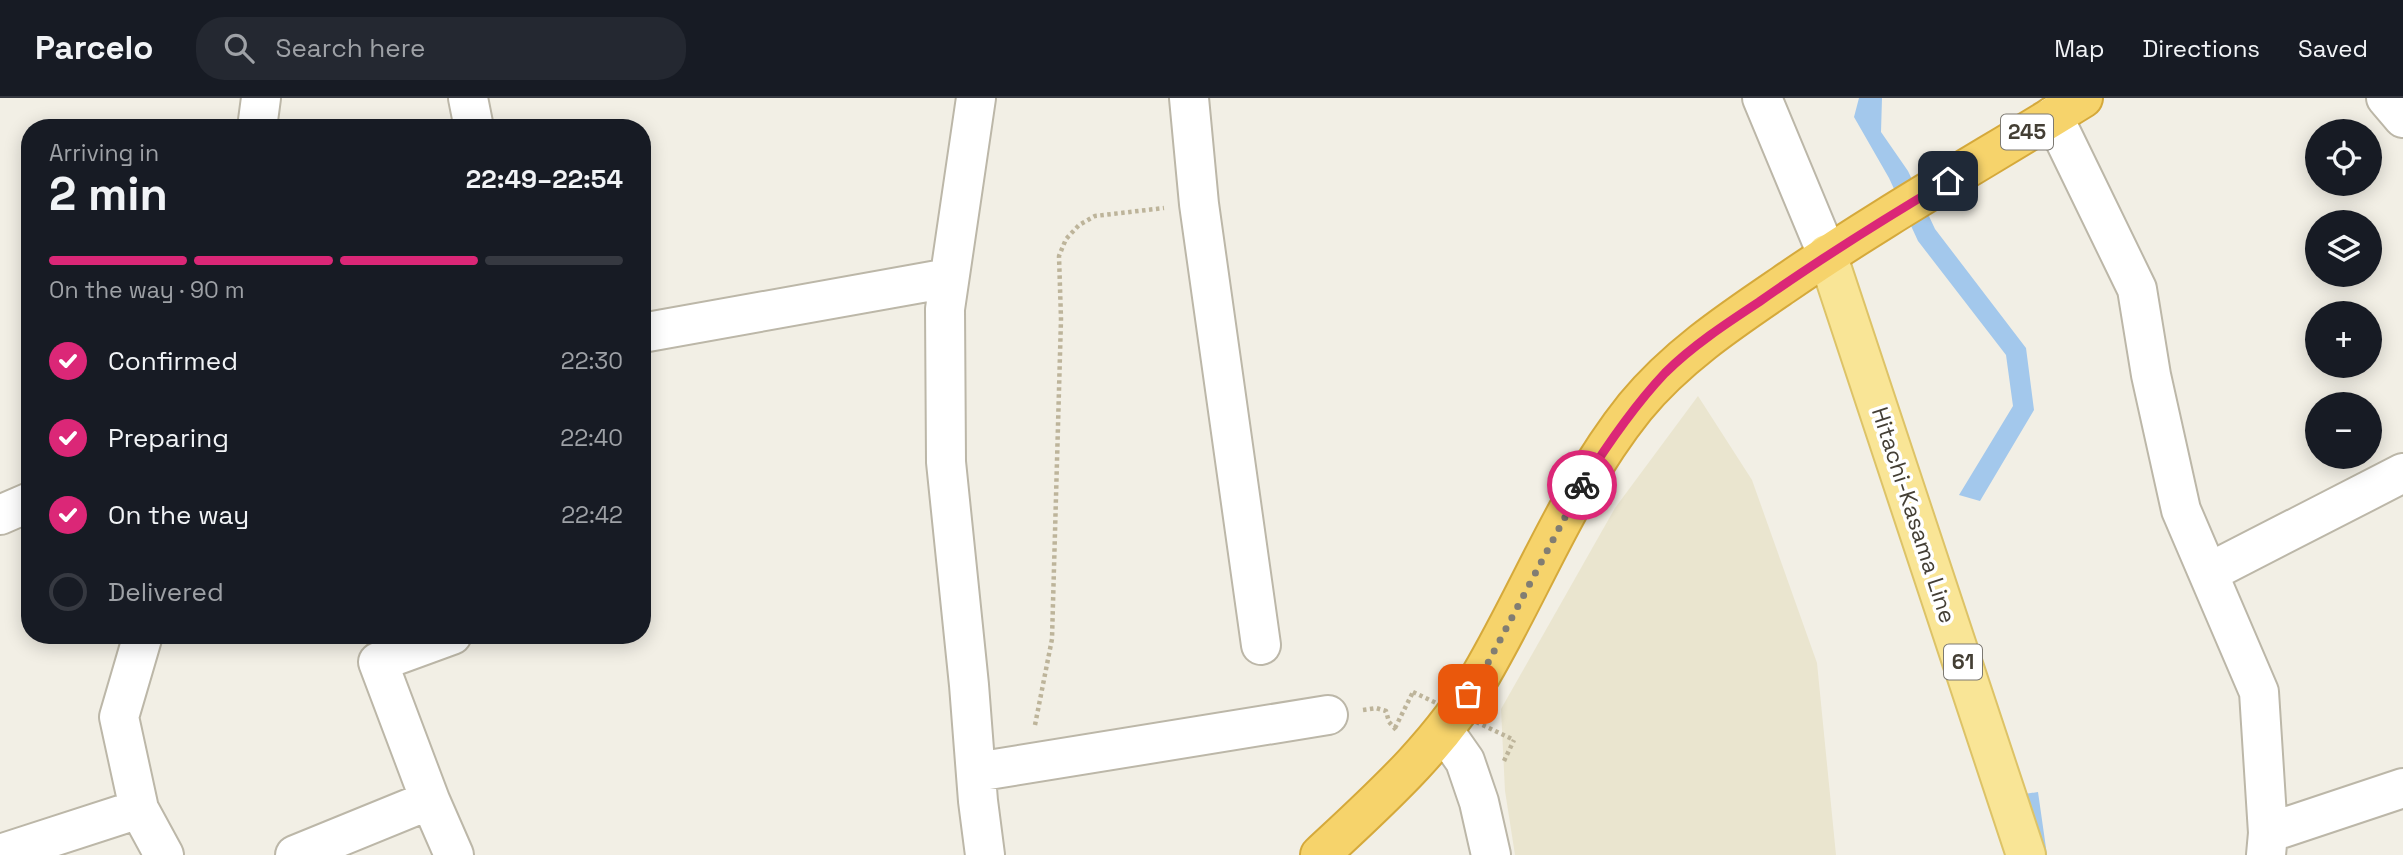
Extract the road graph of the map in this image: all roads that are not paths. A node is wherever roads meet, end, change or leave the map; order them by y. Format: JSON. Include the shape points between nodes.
{"nodes":[{"id":1,"x":261,"y":98,"type":"edge"},
{"id":2,"x":468,"y":98,"type":"edge"},
{"id":3,"x":976,"y":98,"type":"edge"},
{"id":4,"x":1189,"y":98,"type":"edge"},
{"id":5,"x":1762,"y":98,"type":"edge"},
{"id":6,"x":2386,"y":98,"type":"edge"},
{"id":7,"x":2068,"y":107,"type":"edge"},
{"id":8,"x":2403,"y":118,"type":"edge"},
{"id":9,"x":258,"y":119,"type":"edge"},
{"id":10,"x":472,"y":119,"type":"edge"},
{"id":11,"x":1828,"y":254,"type":"junction"},
{"id":12,"x":949,"y":278,"type":"junction"},
{"id":13,"x":651,"y":331,"type":"edge"},
{"id":14,"x":2403,"y":473,"type":"edge"},
{"id":15,"x":21,"y":506,"type":"edge"},
{"id":16,"x":0,"y":515,"type":"edge"},
{"id":17,"x":2208,"y":573,"type":"junction"},
{"id":18,"x":140,"y":644,"type":"edge"},
{"id":19,"x":427,"y":644,"type":"edge"},
{"id":20,"x":1261,"y":645,"type":"dead end"},
{"id":21,"x":1328,"y":715,"type":"road end"},
{"id":22,"x":1444,"y":731,"type":"junction"},
{"id":23,"x":976,"y":772,"type":"junction"},
{"id":24,"x":2403,"y":788,"type":"edge"},
{"id":25,"x":430,"y":800,"type":"junction"},
{"id":26,"x":139,"y":809,"type":"junction"},
{"id":27,"x":2267,"y":844,"type":"edge"},
{"id":28,"x":0,"y":854,"type":"edge"},
{"id":29,"x":164,"y":855,"type":"edge"},
{"id":30,"x":295,"y":855,"type":"edge"},
{"id":31,"x":454,"y":855,"type":"edge"},
{"id":32,"x":985,"y":855,"type":"edge"},
{"id":33,"x":1321,"y":855,"type":"edge"},
{"id":34,"x":1491,"y":855,"type":"edge"},
{"id":35,"x":2026,"y":855,"type":"edge"}],
"edges":[{"from":1,"to":9,"type":"street"},
{"from":2,"to":10,"type":"street"},
{"from":3,"to":12,"type":"street"},
{"from":4,"to":20,"type":"street","via":[[1199,204]]},
{"from":5,"to":11,"type":"street"},
{"from":6,"to":8,"type":"street"},
{"from":7,"to":11,"type":"highway","number":"245"},
{"from":7,"to":17,"type":"street","via":[[2137,289],[2181,510]]},
{"from":11,"to":22,"type":"highway","number":"245","via":[[1724,326],[1667,372],[1635,408],[1577,494],[1481,676]]},
{"from":11,"to":35,"type":"main road","name":"Hitachi-Kasama Line","number":"61"},
{"from":12,"to":13,"type":"street"},
{"from":12,"to":23,"type":"street","via":[[946,462]]},
{"from":14,"to":17,"type":"street"},
{"from":15,"to":16,"type":"street"},
{"from":17,"to":27,"type":"street","via":[[2259,692]]},
{"from":18,"to":26,"type":"street","via":[[119,717]]},
{"from":19,"to":25,"type":"street","via":[[378,662]]},
{"from":21,"to":23,"type":"street"},
{"from":22,"to":33,"type":"highway","number":"245"},
{"from":22,"to":34,"type":"street","via":[[1465,761]]},
{"from":23,"to":32,"type":"street"},
{"from":24,"to":27,"type":"street"},
{"from":25,"to":30,"type":"street"},
{"from":25,"to":31,"type":"street"},
{"from":26,"to":28,"type":"street"},
{"from":26,"to":29,"type":"street"}]}
